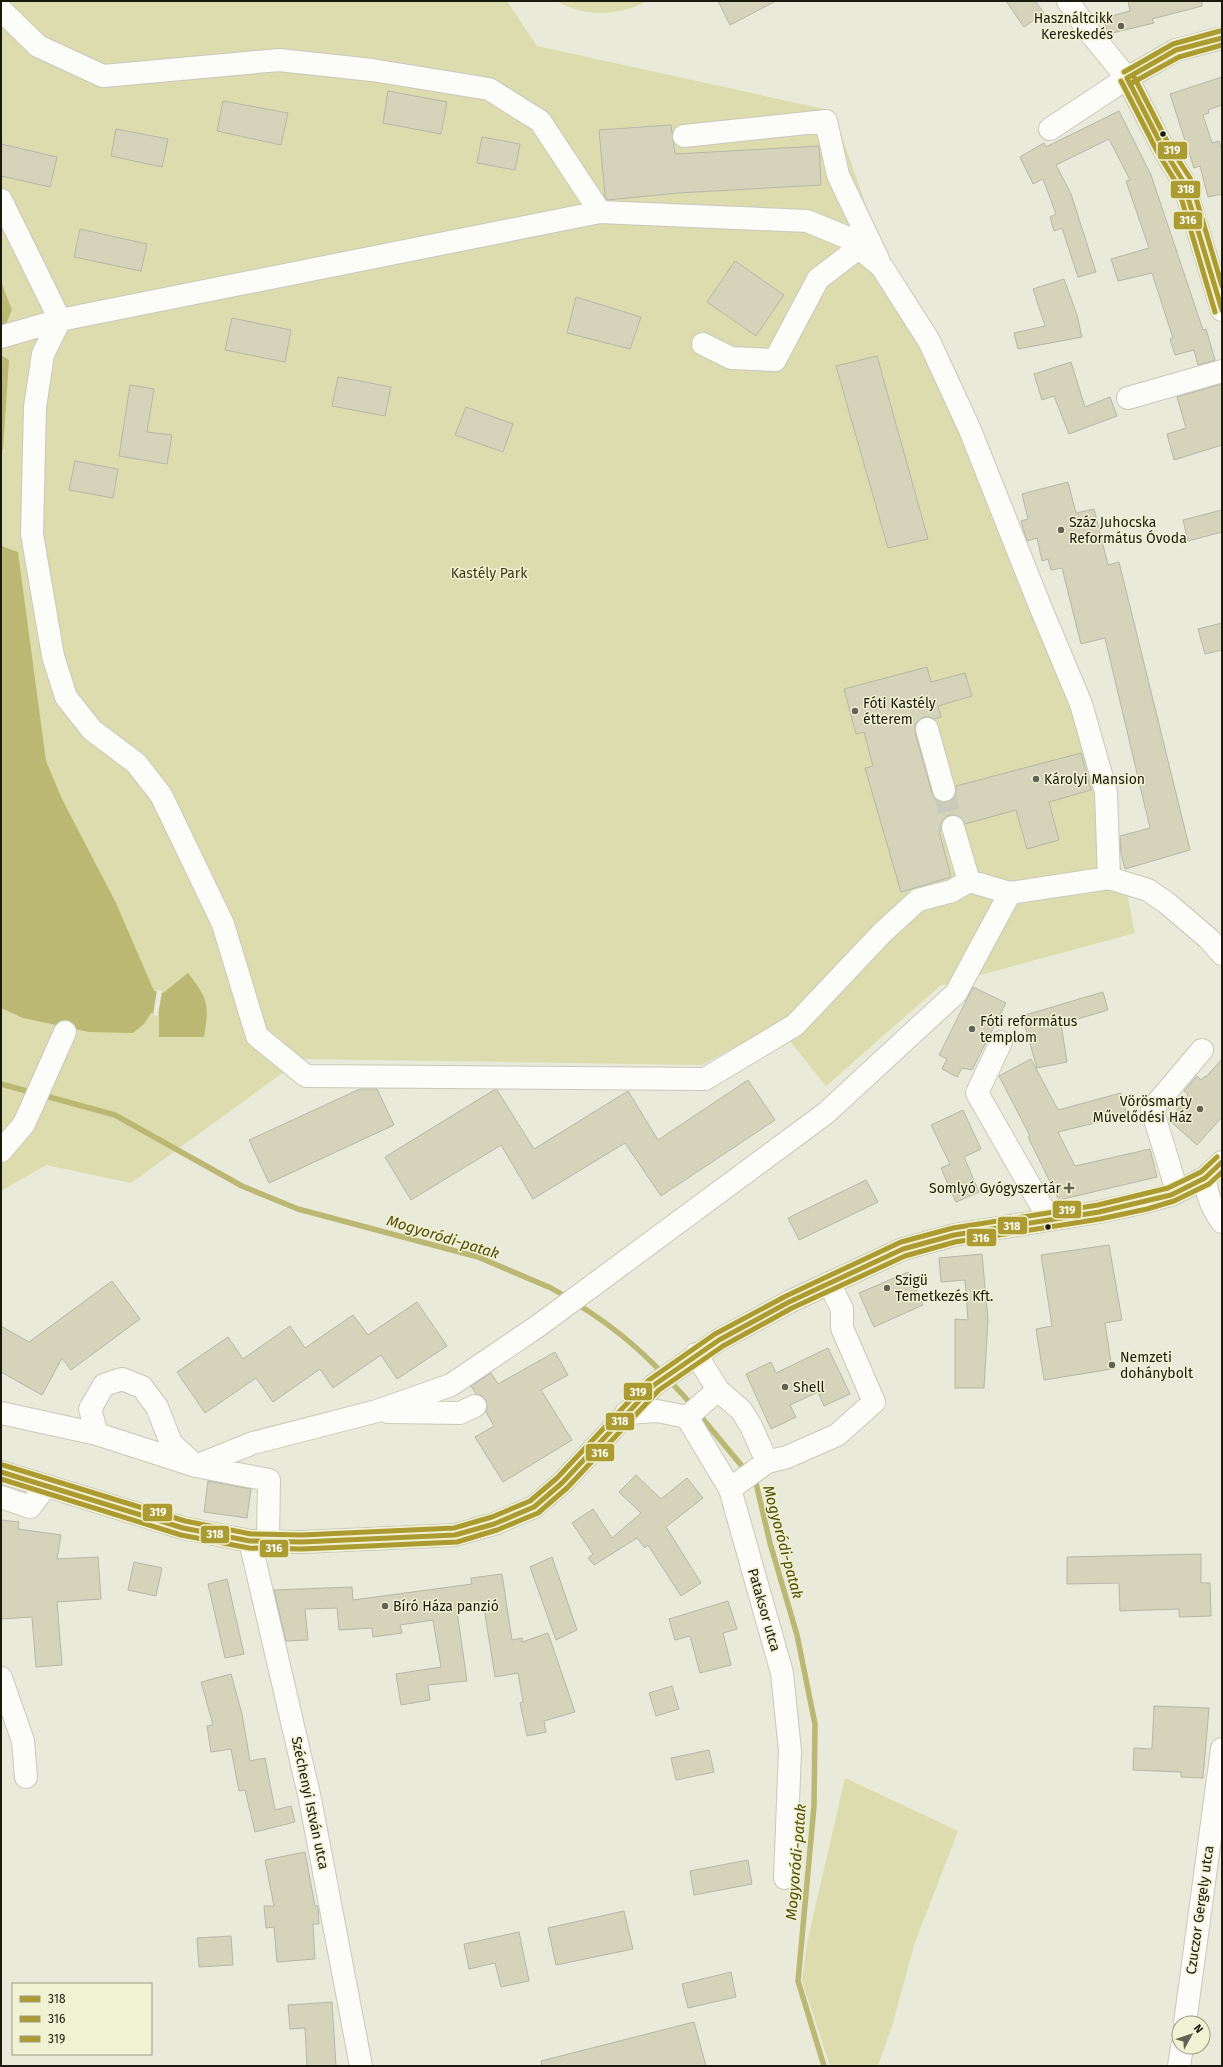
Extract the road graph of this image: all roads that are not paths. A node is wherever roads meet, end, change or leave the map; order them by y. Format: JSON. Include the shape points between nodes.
{"nodes":[{"id":1,"x":1068,"y":1,"type":"edge"},
{"id":2,"x":1,"y":10,"type":"edge"},
{"id":3,"x":1222,"y":38,"type":"edge"},
{"id":4,"x":1127,"y":78,"type":"junction"},
{"id":5,"x":1050,"y":129,"type":"dead end"},
{"id":6,"x":684,"y":136,"type":"dead end"},
{"id":7,"x":1,"y":200,"type":"edge"},
{"id":8,"x":600,"y":212,"type":"junction"},
{"id":9,"x":860,"y":248,"type":"junction"},
{"id":10,"x":882,"y":267,"type":"junction"},
{"id":11,"x":1222,"y":310,"type":"edge"},
{"id":12,"x":60,"y":320,"type":"junction"},
{"id":13,"x":1,"y":337,"type":"edge"},
{"id":14,"x":702,"y":344,"type":"dead end"},
{"id":15,"x":1222,"y":370,"type":"edge"},
{"id":16,"x":1128,"y":398,"type":"dead end"},
{"id":17,"x":927,"y":730,"type":"dead end"},
{"id":18,"x":944,"y":790,"type":"tunnel mouth"},
{"id":19,"x":953,"y":827,"type":"tunnel mouth"},
{"id":20,"x":1109,"y":878,"type":"junction"},
{"id":21,"x":969,"y":881,"type":"junction"},
{"id":22,"x":1010,"y":893,"type":"junction"},
{"id":23,"x":1216,"y":946,"type":"edge"},
{"id":24,"x":64,"y":1032,"type":"dead end"},
{"id":25,"x":1001,"y":1042,"type":"dead end"},
{"id":26,"x":1202,"y":1050,"type":"dead end"},
{"id":27,"x":1,"y":1151,"type":"edge"},
{"id":28,"x":1222,"y":1162,"type":"edge"},
{"id":29,"x":1214,"y":1183,"type":"edge"},
{"id":30,"x":1174,"y":1193,"type":"junction"},
{"id":31,"x":1217,"y":1215,"type":"edge"},
{"id":32,"x":1049,"y":1219,"type":"junction"},
{"id":33,"x":829,"y":1283,"type":"junction"},
{"id":34,"x":696,"y":1354,"type":"junction"},
{"id":35,"x":701,"y":1405,"type":"junction"},
{"id":36,"x":475,"y":1406,"type":"dead end"},
{"id":37,"x":377,"y":1411,"type":"junction"},
{"id":38,"x":1,"y":1413,"type":"edge"},
{"id":39,"x":626,"y":1413,"type":"junction"},
{"id":40,"x":96,"y":1434,"type":"junction"},
{"id":41,"x":763,"y":1465,"type":"junction"},
{"id":42,"x":196,"y":1466,"type":"junction"},
{"id":43,"x":1,"y":1472,"type":"edge"},
{"id":44,"x":46,"y":1486,"type":"junction"},
{"id":45,"x":735,"y":1486,"type":"junction"},
{"id":46,"x":1,"y":1497,"type":"edge"},
{"id":47,"x":259,"y":1541,"type":"junction"},
{"id":48,"x":1,"y":1678,"type":"edge"},
{"id":49,"x":1222,"y":1749,"type":"edge"},
{"id":50,"x":26,"y":1777,"type":"dead end"},
{"id":51,"x":784,"y":1878,"type":"dead end"},
{"id":52,"x":1186,"y":2015,"type":"edge"},
{"id":53,"x":1181,"y":2055,"type":"edge"},
{"id":54,"x":361,"y":2066,"type":"edge"},
{"id":55,"x":1179,"y":2066,"type":"edge"}],
"edges":[{"from":1,"to":4,"type":"main road"},
{"from":2,"to":8,"type":"main road","via":[[38,46],[103,76],[279,60],[372,70],[490,90],[540,121]]},
{"from":3,"to":4,"type":"main road","via":[[1176,50]]},
{"from":4,"to":5,"type":"main road"},
{"from":4,"to":11,"type":"main road","via":[[1183,181]]},
{"from":6,"to":10,"type":"main road","via":[[826,121],[838,176]]},
{"from":7,"to":12,"type":"main road"},
{"from":8,"to":9,"type":"main road","via":[[807,221],[846,237]]},
{"from":8,"to":12,"type":"main road"},
{"from":9,"to":10,"type":"main road"},
{"from":9,"to":14,"type":"main road","via":[[818,279],[775,360],[731,358]]},
{"from":10,"to":20,"type":"main road","via":[[929,341],[970,430],[1081,704],[1106,792]]},
{"from":12,"to":13,"type":"main road"},
{"from":12,"to":21,"type":"main road","via":[[43,354],[35,407],[32,534],[53,656],[66,697],[92,730],[136,763],[161,796],[223,924],[257,1036],[306,1076],[705,1078],[795,1025],[882,933],[918,900],[952,891]]},
{"from":15,"to":16,"type":"main road"},
{"from":17,"to":18,"type":"main road"},
{"from":19,"to":21,"type":"main road"},
{"from":20,"to":22,"type":"main road"},
{"from":20,"to":23,"type":"main road","via":[[1148,890]]},
{"from":21,"to":22,"type":"main road"},
{"from":22,"to":37,"type":"main road","via":[[956,993],[826,1113],[584,1294],[451,1385]]},
{"from":24,"to":27,"type":"main road","via":[[24,1124]]},
{"from":25,"to":32,"type":"main road","via":[[977,1093]]},
{"from":26,"to":30,"type":"main road","via":[[1152,1109]]},
{"from":28,"to":29,"type":"main road"},
{"from":29,"to":30,"type":"main road"},
{"from":29,"to":31,"type":"main road","via":[[1206,1190]]},
{"from":30,"to":31,"type":"main road"},
{"from":30,"to":32,"type":"main road","via":[[1099,1212]]},
{"from":32,"to":33,"type":"main road","via":[[954,1235],[903,1249]]},
{"from":33,"to":34,"type":"main road","via":[[789,1302]]},
{"from":33,"to":41,"type":"main road","via":[[842,1309],[842,1328],[874,1402],[837,1436]]},
{"from":34,"to":35,"type":"main road","name":"Pataksor utca"},
{"from":34,"to":39,"type":"main road","via":[[656,1384]]},
{"from":35,"to":39,"type":"main road"},
{"from":35,"to":41,"type":"main road","via":[[741,1410],[751,1426]]},
{"from":35,"to":45,"type":"main road","name":"Pataksor utca"},
{"from":36,"to":37,"type":"main road","via":[[460,1413]]},
{"from":37,"to":42,"type":"main road","via":[[253,1443]]},
{"from":38,"to":40,"type":"main road"},
{"from":39,"to":47,"type":"main road","via":[[548,1496],[534,1507],[494,1524],[455,1535],[302,1542]]},
{"from":40,"to":42,"type":"main road"},
{"from":40,"to":42,"type":"main road","via":[[90,1409],[104,1386],[122,1379],[142,1387],[157,1407],[171,1443]]},
{"from":41,"to":45,"type":"main road"},
{"from":42,"to":47,"type":"main road","name":"Széchenyi István utca","via":[[269,1480]]},
{"from":43,"to":44,"type":"main road"},
{"from":44,"to":46,"type":"main road","via":[[30,1507]]},
{"from":44,"to":47,"type":"main road","via":[[183,1528]]},
{"from":45,"to":51,"type":"main road","name":"Pataksor utca","via":[[782,1673],[790,1751]]},
{"from":47,"to":54,"type":"main road","name":"Széchenyi István utca"},
{"from":48,"to":50,"type":"main road","via":[[23,1741]]},
{"from":49,"to":52,"type":"main road","name":"Czuczor Gergely utca"},
{"from":53,"to":55,"type":"main road"}]}
